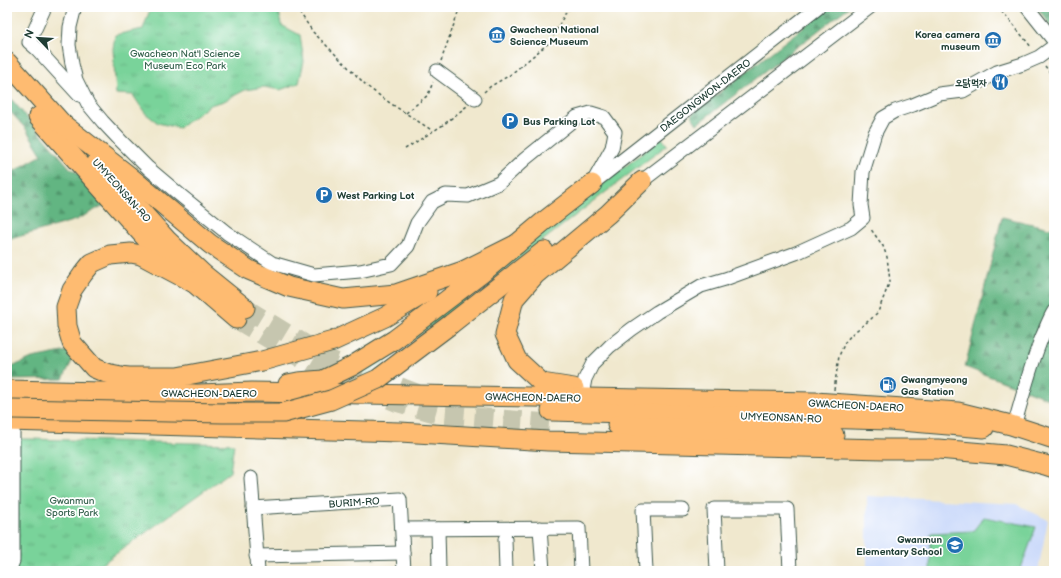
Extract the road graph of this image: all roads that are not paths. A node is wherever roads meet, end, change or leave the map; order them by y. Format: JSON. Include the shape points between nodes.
{"nodes":[{"id":1,"x":45,"y":7,"type":"edge"},
{"id":2,"x":75,"y":7,"type":"edge"},
{"id":3,"x":818,"y":7,"type":"edge"},
{"id":4,"x":870,"y":7,"type":"edge"},
{"id":5,"x":1027,"y":7,"type":"edge"},
{"id":6,"x":1054,"y":41,"type":"edge"},
{"id":7,"x":1054,"y":46,"type":"edge"},
{"id":8,"x":7,"y":62,"type":"edge"},
{"id":9,"x":437,"y":72,"type":"dead end"},
{"id":10,"x":7,"y":81,"type":"edge"},
{"id":11,"x":475,"y":99,"type":"road end"},
{"id":12,"x":88,"y":104,"type":"junction"},
{"id":13,"x":60,"y":122,"type":"junction"},
{"id":14,"x":642,"y":181,"type":"junction"},
{"id":15,"x":592,"y":184,"type":"junction"},
{"id":16,"x":517,"y":244,"type":"junction"},
{"id":17,"x":463,"y":271,"type":"junction"},
{"id":18,"x":192,"y":282,"type":"junction"},
{"id":19,"x":1054,"y":311,"type":"edge"},
{"id":20,"x":125,"y":376,"type":"junction"},
{"id":21,"x":7,"y":390,"type":"edge"},
{"id":22,"x":583,"y":390,"type":"junction"},
{"id":23,"x":252,"y":392,"type":"junction"},
{"id":24,"x":199,"y":394,"type":"junction"},
{"id":25,"x":606,"y":398,"type":"junction"},
{"id":26,"x":10,"y":415,"type":"edge"},
{"id":27,"x":1013,"y":425,"type":"junction"},
{"id":28,"x":1054,"y":439,"type":"edge"},
{"id":29,"x":1006,"y":455,"type":"junction"},
{"id":30,"x":1054,"y":468,"type":"edge"},
{"id":31,"x":251,"y":478,"type":"dead end"},
{"id":32,"x":253,"y":508,"type":"junction"},
{"id":33,"x":683,"y":510,"type":"dead end"},
{"id":34,"x":540,"y":528,"type":"junction"},
{"id":35,"x":402,"y":529,"type":"junction"},
{"id":36,"x":438,"y":529,"type":"junction"},
{"id":37,"x":505,"y":539,"type":"dead end"},
{"id":38,"x":403,"y":553,"type":"junction"},
{"id":39,"x":256,"y":556,"type":"junction"},
{"id":40,"x":9,"y":571,"type":"edge"},
{"id":41,"x":258,"y":571,"type":"edge"},
{"id":42,"x":404,"y":571,"type":"edge"},
{"id":43,"x":439,"y":571,"type":"edge"},
{"id":44,"x":506,"y":571,"type":"edge"},
{"id":45,"x":543,"y":571,"type":"edge"},
{"id":46,"x":581,"y":571,"type":"edge"},
{"id":47,"x":646,"y":571,"type":"edge"},
{"id":48,"x":717,"y":571,"type":"edge"},
{"id":49,"x":790,"y":571,"type":"edge"}],
"edges":[{"from":1,"to":12,"type":"street","via":[[29,42]]},
{"from":2,"to":12,"type":"street","via":[[69,45],[76,80]]},
{"from":3,"to":15,"type":"street","name":"DAEGONGWON-DAERO"},
{"from":4,"to":14,"type":"street"},
{"from":5,"to":6,"type":"street"},
{"from":7,"to":22,"type":"street","via":[[1038,57],[997,72],[963,91],[939,94],[883,118],[875,133],[863,172],[863,218],[851,228],[796,253],[700,286],[657,312],[610,346],[593,364],[585,379]]},
{"from":8,"to":13,"type":"highway","name":"UMYEONSAN-RO"},
{"from":9,"to":11,"type":"street"},
{"from":10,"to":18,"type":"highway","name":"UMYEONSAN-RO","via":[[158,252]]},
{"from":12,"to":15,"type":"street","via":[[148,168],[227,233],[272,263],[314,275],[360,271],[391,264],[408,246],[417,223],[432,202],[446,195],[468,196],[499,182],[577,117],[591,113],[604,117],[615,132],[612,148]]},
{"from":13,"to":17,"type":"highway","via":[[210,244],[249,270],[288,287],[343,299],[396,294]]},
{"from":13,"to":18,"type":"highway","name":"UMYEONSAN-RO","via":[[168,241],[240,314]]},
{"from":14,"to":22,"type":"highway","via":[[608,214],[535,275],[514,299],[505,334],[517,360],[542,383]]},
{"from":14,"to":26,"type":"highway","bridge":true,"via":[[626,187],[378,379],[331,400],[283,413]]},
{"from":15,"to":16,"type":"highway"},
{"from":16,"to":17,"type":"highway"},
{"from":16,"to":23,"type":"highway","via":[[394,340],[352,366],[323,380],[298,382]]},
{"from":17,"to":20,"type":"highway","via":[[385,317],[333,341],[262,360],[177,377]]},
{"from":18,"to":20,"type":"highway","via":[[141,255],[131,253],[110,254],[92,263],[82,274],[66,306],[67,326],[72,343],[94,368]]},
{"from":19,"to":27,"type":"street","via":[[1029,371]]},
{"from":20,"to":24,"type":"highway"},
{"from":21,"to":24,"type":"highway","name":"GWACHEON-DAERO"},
{"from":22,"to":25,"type":"highway"},
{"from":23,"to":24,"type":"highway","name":"GWACHEON-DAERO"},
{"from":23,"to":25,"type":"highway","name":"GWACHEON-DAERO"},
{"from":25,"to":27,"type":"highway","name":"GWACHEON-DAERO","via":[[832,403],[958,412]]},
{"from":26,"to":29,"type":"highway","via":[[548,441],[938,449]]},
{"from":26,"to":40,"type":"street","via":[[13,561]]},
{"from":27,"to":28,"type":"highway","name":"GWACHEON-DAERO"},
{"from":27,"to":29,"type":"highway","name":"UMYEONSAN-RO","via":[[981,428],[889,420],[550,417],[977,444]]},
{"from":29,"to":30,"type":"highway"},
{"from":31,"to":32,"type":"street"},
{"from":32,"to":35,"type":"street","name":"BURIM-RO","via":[[400,499]]},
{"from":32,"to":39,"type":"street"},
{"from":33,"to":47,"type":"street","via":[[643,510]]},
{"from":34,"to":36,"type":"street"},
{"from":34,"to":45,"type":"street"},
{"from":34,"to":46,"type":"street","via":[[579,528]]},
{"from":35,"to":36,"type":"street"},
{"from":35,"to":38,"type":"street","name":"BURIM-RO"},
{"from":36,"to":43,"type":"street"},
{"from":37,"to":44,"type":"street"},
{"from":38,"to":39,"type":"street"},
{"from":38,"to":42,"type":"street","name":"BURIM-RO"},
{"from":39,"to":41,"type":"street"},
{"from":48,"to":49,"type":"street","via":[[714,509],[787,509]]}]}
